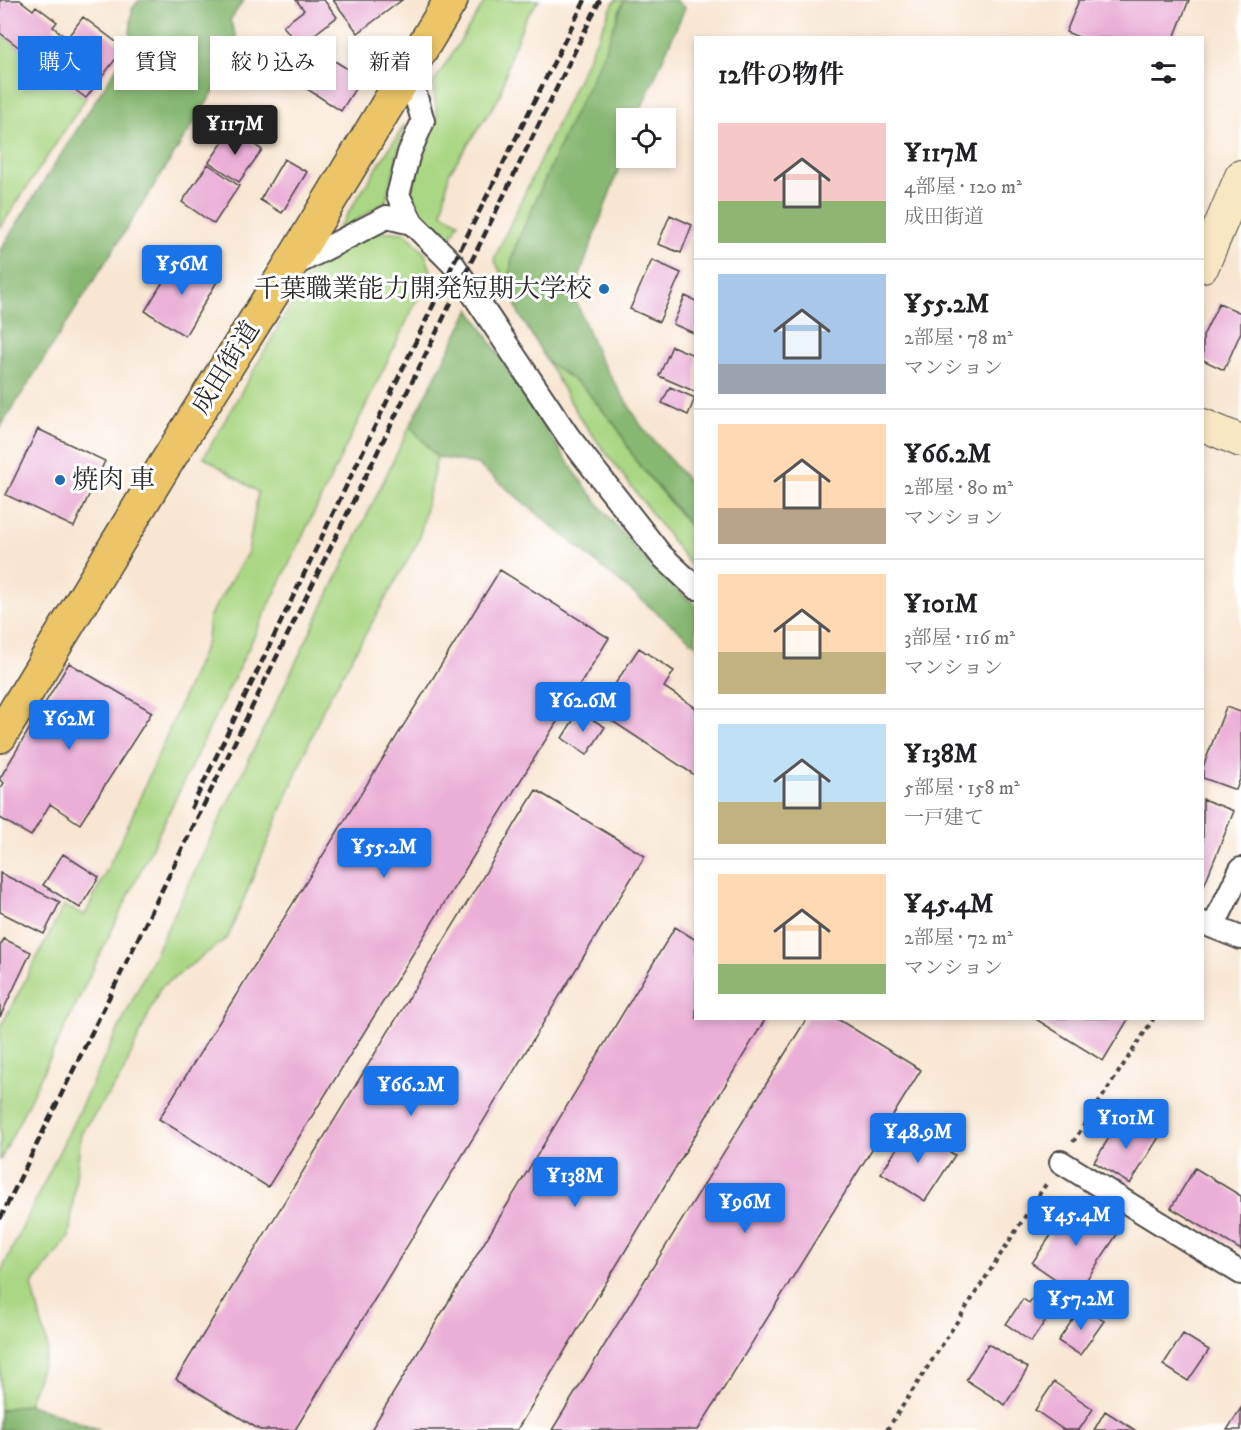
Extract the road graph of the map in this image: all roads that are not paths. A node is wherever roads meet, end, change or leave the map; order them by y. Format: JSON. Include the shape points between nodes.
{"nodes":[{"id":1,"x":451,"y":0,"type":"edge"},
{"id":2,"x":429,"y":36,"type":"edge"},
{"id":3,"x":396,"y":90,"type":"edge"},
{"id":4,"x":414,"y":90,"type":"edge"},
{"id":5,"x":1241,"y":176,"type":"edge"},
{"id":6,"x":412,"y":223,"type":"junction"},
{"id":7,"x":1204,"y":264,"type":"edge"},
{"id":8,"x":289,"y":267,"type":"junction"},
{"id":9,"x":1204,"y":425,"type":"edge"},
{"id":10,"x":1241,"y":441,"type":"edge"},
{"id":11,"x":694,"y":586,"type":"edge"},
{"id":12,"x":0,"y":736,"type":"edge"},
{"id":13,"x":1241,"y":869,"type":"edge"},
{"id":14,"x":1208,"y":925,"type":"edge"},
{"id":15,"x":1241,"y":938,"type":"edge"},
{"id":16,"x":1061,"y":1162,"type":"road end"},
{"id":17,"x":1241,"y":1273,"type":"edge"}],
"edges":[{"from":1,"to":2,"type":"highway","name":"成田街道"},
{"from":3,"to":8,"type":"highway","name":"成田街道"},
{"from":4,"to":6,"type":"street","via":[[423,121],[409,153],[398,195]]},
{"from":5,"to":7,"type":"street"},
{"from":6,"to":8,"type":"street","via":[[387,217]]},
{"from":6,"to":11,"type":"street","via":[[453,264],[568,436],[660,555]]},
{"from":8,"to":12,"type":"highway","name":"成田街道"},
{"from":9,"to":10,"type":"street"},
{"from":13,"to":14,"type":"street"},
{"from":14,"to":15,"type":"street"},
{"from":16,"to":17,"type":"street"}]}
